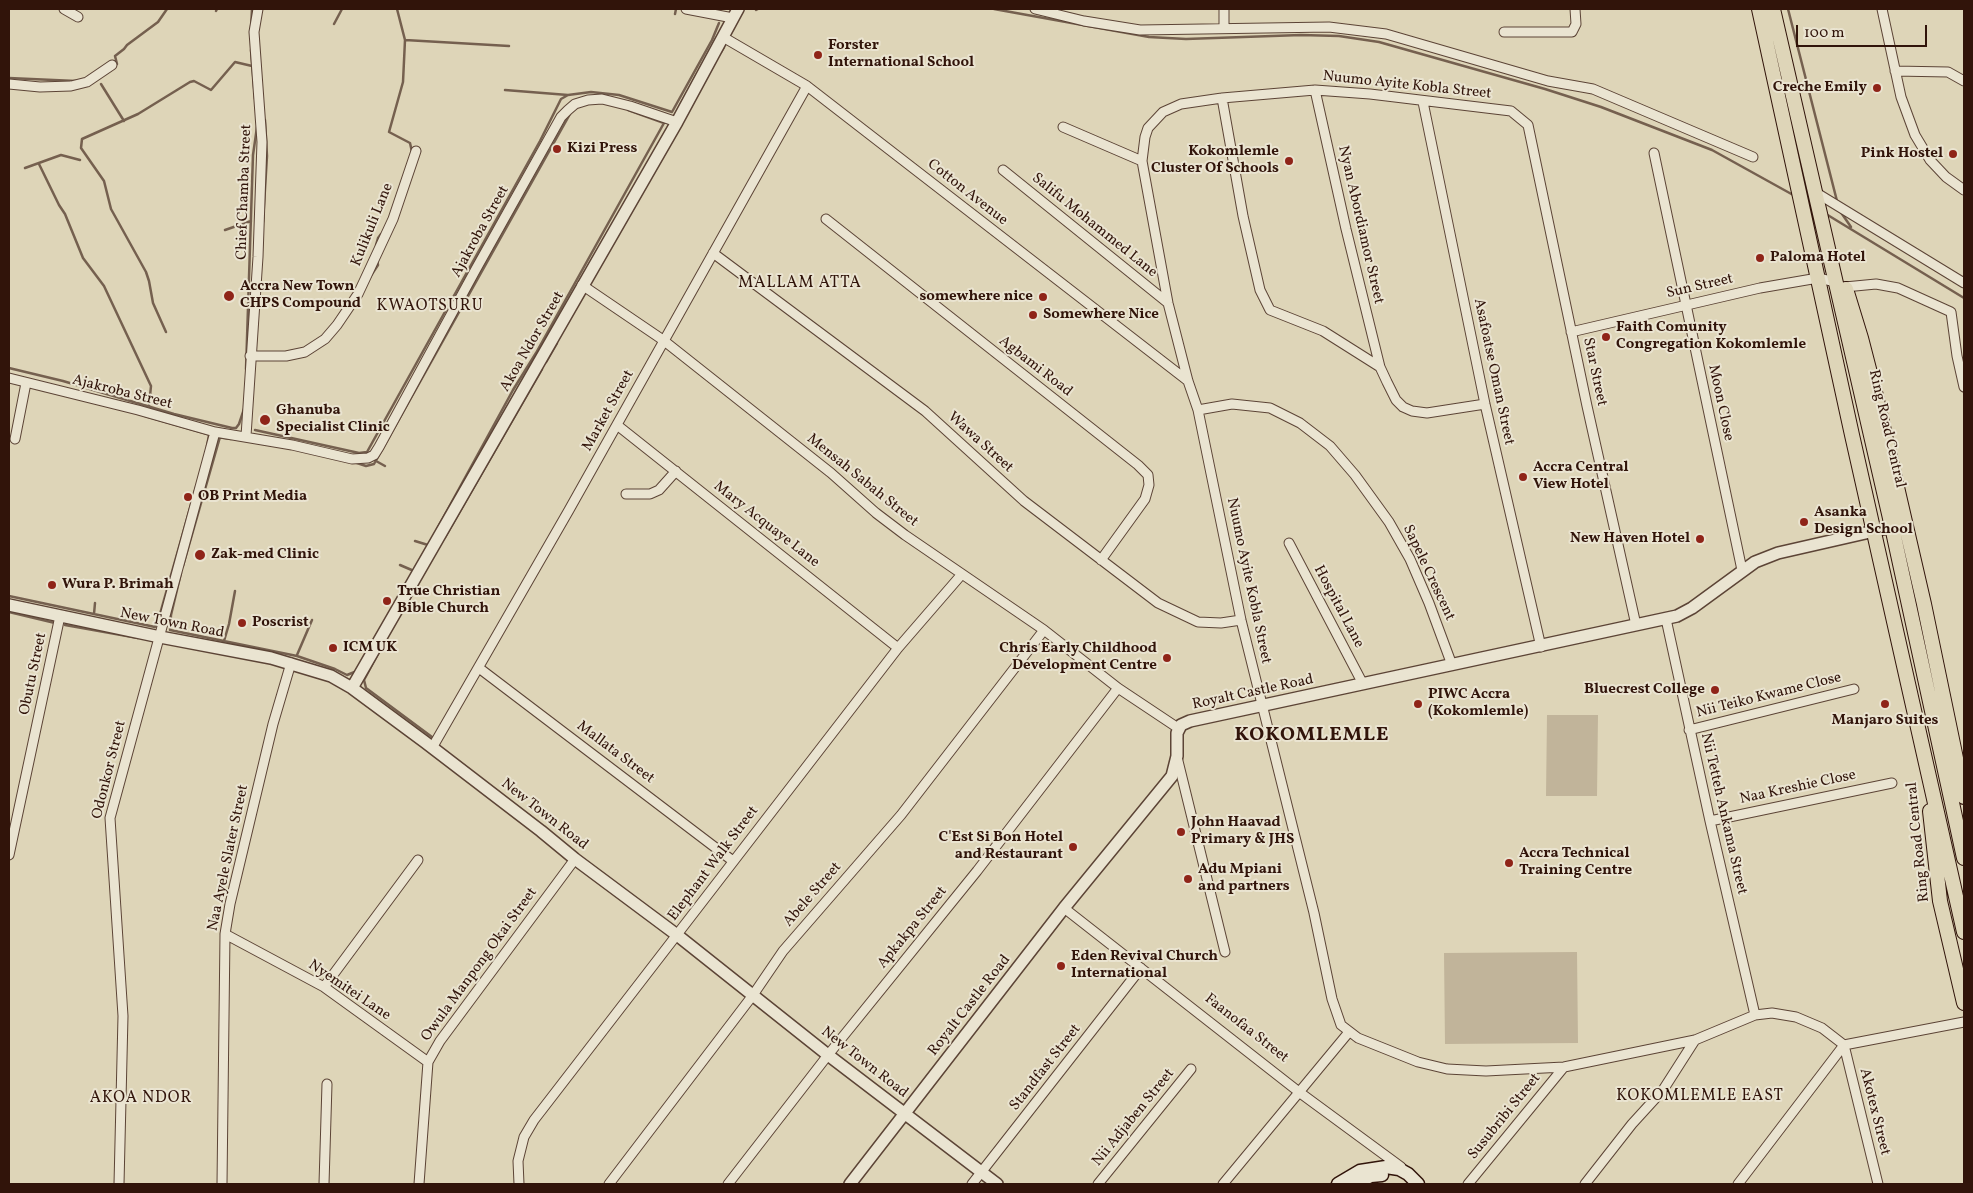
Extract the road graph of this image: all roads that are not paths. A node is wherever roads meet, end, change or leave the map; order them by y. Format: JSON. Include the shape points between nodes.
{"nodes":[{"id":1,"x":64,"y":9,"type":"edge"},
{"id":2,"x":258,"y":9,"type":"edge"},
{"id":3,"x":686,"y":9,"type":"edge"},
{"id":4,"x":1035,"y":9,"type":"edge"},
{"id":5,"x":1224,"y":9,"type":"edge"},
{"id":6,"x":1575,"y":9,"type":"edge"},
{"id":7,"x":1759,"y":9,"type":"edge"},
{"id":8,"x":1774,"y":9,"type":"edge"},
{"id":9,"x":1882,"y":9,"type":"edge"},
{"id":10,"x":736,"y":13,"type":"edge"},
{"id":11,"x":78,"y":17,"type":"dead end"},
{"id":12,"x":1224,"y":28,"type":"junction"},
{"id":13,"x":1504,"y":32,"type":"dead end"},
{"id":14,"x":723,"y":36,"type":"junction"},
{"id":15,"x":112,"y":65,"type":"dead end"},
{"id":16,"x":1895,"y":71,"type":"junction"},
{"id":17,"x":1964,"y":81,"type":"edge"},
{"id":18,"x":9,"y":84,"type":"edge"},
{"id":19,"x":808,"y":86,"type":"junction"},
{"id":20,"x":1315,"y":90,"type":"junction"},
{"id":21,"x":1222,"y":98,"type":"junction"},
{"id":22,"x":1423,"y":102,"type":"junction"},
{"id":23,"x":677,"y":122,"type":"junction"},
{"id":24,"x":1528,"y":125,"type":"joint"},
{"id":25,"x":1063,"y":127,"type":"dead end"},
{"id":26,"x":416,"y":151,"type":"dead end"},
{"id":27,"x":1654,"y":153,"type":"dead end"},
{"id":28,"x":1753,"y":157,"type":"dead end"},
{"id":29,"x":1142,"y":161,"type":"junction"},
{"id":30,"x":1003,"y":170,"type":"dead end"},
{"id":31,"x":1964,"y":190,"type":"edge"},
{"id":32,"x":1821,"y":198,"type":"junction"},
{"id":33,"x":826,"y":220,"type":"dead end"},
{"id":34,"x":713,"y":253,"type":"junction"},
{"id":35,"x":1818,"y":278,"type":"junction"},
{"id":36,"x":1964,"y":283,"type":"edge"},
{"id":37,"x":582,"y":284,"type":"junction"},
{"id":38,"x":1841,"y":285,"type":"junction"},
{"id":39,"x":1168,"y":303,"type":"junction"},
{"id":40,"x":1685,"y":304,"type":"junction"},
{"id":41,"x":1571,"y":332,"type":"junction"},
{"id":42,"x":663,"y":340,"type":"junction"},
{"id":43,"x":250,"y":356,"type":"junction"},
{"id":44,"x":1380,"y":368,"type":"junction"},
{"id":45,"x":9,"y":378,"type":"edge"},
{"id":46,"x":1188,"y":380,"type":"junction"},
{"id":47,"x":26,"y":383,"type":"junction"},
{"id":48,"x":1964,"y":387,"type":"edge"},
{"id":49,"x":1485,"y":404,"type":"junction"},
{"id":50,"x":1198,"y":410,"type":"junction"},
{"id":51,"x":617,"y":424,"type":"junction"},
{"id":52,"x":215,"y":432,"type":"junction"},
{"id":53,"x":246,"y":436,"type":"junction"},
{"id":54,"x":15,"y":439,"type":"dead end"},
{"id":55,"x":676,"y":471,"type":"junction"},
{"id":56,"x":626,"y":494,"type":"dead end"},
{"id":57,"x":1892,"y":526,"type":"junction"},
{"id":58,"x":1874,"y":531,"type":"junction"},
{"id":59,"x":1289,"y":543,"type":"dead end"},
{"id":60,"x":1101,"y":560,"type":"junction"},
{"id":61,"x":1742,"y":570,"type":"junction"},
{"id":62,"x":962,"y":574,"type":"junction"},
{"id":63,"x":9,"y":605,"type":"edge"},
{"id":64,"x":60,"y":616,"type":"junction"},
{"id":65,"x":1666,"y":619,"type":"junction"},
{"id":66,"x":1241,"y":620,"type":"junction"},
{"id":67,"x":1636,"y":625,"type":"junction"},
{"id":68,"x":1044,"y":630,"type":"junction"},
{"id":69,"x":160,"y":637,"type":"junction"},
{"id":70,"x":1541,"y":647,"type":"junction"},
{"id":71,"x":898,"y":648,"type":"junction"},
{"id":72,"x":291,"y":663,"type":"junction"},
{"id":73,"x":1452,"y":665,"type":"junction"},
{"id":74,"x":479,"y":668,"type":"junction"},
{"id":75,"x":1363,"y":684,"type":"junction"},
{"id":76,"x":352,"y":688,"type":"junction"},
{"id":77,"x":1118,"y":688,"type":"junction"},
{"id":78,"x":1854,"y":689,"type":"dead end"},
{"id":79,"x":1262,"y":707,"type":"junction"},
{"id":80,"x":1178,"y":728,"type":"junction"},
{"id":81,"x":1690,"y":730,"type":"junction"},
{"id":82,"x":432,"y":748,"type":"junction"},
{"id":83,"x":1177,"y":756,"type":"junction"},
{"id":84,"x":1928,"y":766,"type":"junction"},
{"id":85,"x":1892,"y":783,"type":"dead end"},
{"id":86,"x":1964,"y":797,"type":"edge"},
{"id":87,"x":1710,"y":821,"type":"junction"},
{"id":88,"x":9,"y":854,"type":"edge"},
{"id":89,"x":1964,"y":858,"type":"edge"},
{"id":90,"x":575,"y":859,"type":"junction"},
{"id":91,"x":418,"y":860,"type":"dead end"},
{"id":92,"x":733,"y":861,"type":"junction"},
{"id":93,"x":1064,"y":908,"type":"junction"},
{"id":94,"x":1964,"y":932,"type":"edge"},
{"id":95,"x":225,"y":934,"type":"junction"},
{"id":96,"x":677,"y":935,"type":"junction"},
{"id":97,"x":1225,"y":952,"type":"dead end"},
{"id":98,"x":1141,"y":968,"type":"junction"},
{"id":99,"x":324,"y":987,"type":"junction"},
{"id":100,"x":753,"y":995,"type":"junction"},
{"id":101,"x":1964,"y":1003,"type":"edge"},
{"id":102,"x":1755,"y":1015,"type":"junction"},
{"id":103,"x":1964,"y":1022,"type":"edge"},
{"id":104,"x":1349,"y":1032,"type":"junction"},
{"id":105,"x":1695,"y":1040,"type":"junction"},
{"id":106,"x":1844,"y":1045,"type":"junction"},
{"id":107,"x":828,"y":1055,"type":"junction"},
{"id":108,"x":428,"y":1062,"type":"junction"},
{"id":109,"x":1564,"y":1067,"type":"junction"},
{"id":110,"x":1191,"y":1068,"type":"dead end"},
{"id":111,"x":327,"y":1084,"type":"dead end"},
{"id":112,"x":1299,"y":1092,"type":"junction"},
{"id":113,"x":905,"y":1114,"type":"junction"},
{"id":114,"x":982,"y":1172,"type":"junction"},
{"id":115,"x":1408,"y":1174,"type":"junction"},
{"id":116,"x":119,"y":1184,"type":"edge"},
{"id":117,"x":222,"y":1184,"type":"edge"},
{"id":118,"x":324,"y":1184,"type":"edge"},
{"id":119,"x":420,"y":1184,"type":"edge"},
{"id":120,"x":519,"y":1184,"type":"edge"},
{"id":121,"x":609,"y":1184,"type":"edge"},
{"id":122,"x":728,"y":1184,"type":"edge"},
{"id":123,"x":850,"y":1184,"type":"edge"},
{"id":124,"x":972,"y":1184,"type":"edge"},
{"id":125,"x":997,"y":1184,"type":"edge"},
{"id":126,"x":1098,"y":1184,"type":"edge"},
{"id":127,"x":1223,"y":1184,"type":"edge"},
{"id":128,"x":1338,"y":1184,"type":"edge"},
{"id":129,"x":1355,"y":1184,"type":"edge"},
{"id":130,"x":1418,"y":1184,"type":"edge"},
{"id":131,"x":1468,"y":1184,"type":"edge"},
{"id":132,"x":1585,"y":1184,"type":"edge"},
{"id":133,"x":1738,"y":1184,"type":"edge"},
{"id":134,"x":1878,"y":1184,"type":"edge"}],
"edges":[{"from":1,"to":11,"type":"street"},
{"from":2,"to":43,"type":"street","name":"Chief Chamba Street","via":[[254,32],[262,142]]},
{"from":3,"to":10,"type":"street"},
{"from":4,"to":12,"type":"street","via":[[1140,30]]},
{"from":5,"to":12,"type":"street"},
{"from":6,"to":13,"type":"street","via":[[1576,24],[1572,32]]},
{"from":7,"to":35,"type":"main road","name":"Ring Road Central"},
{"from":8,"to":32,"type":"main road"},
{"from":9,"to":16,"type":"street"},
{"from":10,"to":14,"type":"street","name":"Akoa Ndor Street"},
{"from":12,"to":28,"type":"street","via":[[1330,27],[1386,34],[1548,81],[1593,89]]},
{"from":14,"to":19,"type":"street","name":"Cotton Avenue"},
{"from":14,"to":23,"type":"street","name":"Akoa Ndor Street"},
{"from":15,"to":18,"type":"street","via":[[88,82],[71,86]]},
{"from":16,"to":17,"type":"street","via":[[1948,72]]},
{"from":16,"to":31,"type":"street","via":[[1919,145],[1942,173]]},
{"from":19,"to":34,"type":"street","name":"Market Street"},
{"from":19,"to":46,"type":"street","name":"Cotton Avenue"},
{"from":20,"to":21,"type":"street","name":"Nuumo Ayite Kobla Street"},
{"from":20,"to":22,"type":"street","name":"Nuumo Ayite Kobla Street"},
{"from":20,"to":44,"type":"street","name":"Nyan Abordiamor Street"},
{"from":21,"to":29,"type":"street","name":"Nuumo Ayite Kobla Street","via":[[1181,104],[1163,112],[1148,128]]},
{"from":21,"to":44,"type":"street","via":[[1243,216],[1260,290],[1270,310],[1322,331]]},
{"from":22,"to":24,"type":"street","name":"Nuumo Ayite Kobla Street","via":[[1511,111]]},
{"from":22,"to":49,"type":"street","name":"Asafoatse Oman Street"},
{"from":23,"to":37,"type":"street","name":"Akoa Ndor Street"},
{"from":23,"to":53,"type":"street","name":"Ajakroba Street","via":[[602,99],[582,102],[568,110],[374,455],[352,459]]},
{"from":24,"to":41,"type":"street","name":"Star Street"},
{"from":25,"to":29,"type":"street"},
{"from":26,"to":43,"type":"street","name":"Kulikuli Lane","via":[[393,219],[358,294],[337,325],[305,352],[286,356]]},
{"from":27,"to":40,"type":"street","name":"Moon Close"},
{"from":29,"to":39,"type":"street","name":"Nuumo Ayite Kobla Street"},
{"from":30,"to":39,"type":"street","name":"Salifu Mohammed Lane"},
{"from":32,"to":36,"type":"street"},
{"from":32,"to":38,"type":"main road","via":[[1822,219],[1832,263]]},
{"from":33,"to":60,"type":"street","name":"Agbami Road","via":[[1148,475],[1145,498]]},
{"from":34,"to":42,"type":"street","name":"Market Street"},
{"from":34,"to":60,"type":"street","name":"Wawa Street","via":[[925,412],[1024,501]]},
{"from":35,"to":38,"type":"street","name":"Sun Street"},
{"from":35,"to":40,"type":"street","name":"Sun Street"},
{"from":35,"to":58,"type":"main road","name":"Ring Road Central"},
{"from":37,"to":42,"type":"street","name":"Mensah Sabah Street"},
{"from":37,"to":76,"type":"street","name":"Akoa Ndor Street"},
{"from":38,"to":48,"type":"street","name":"Sun Street","via":[[1876,284],[1898,288],[1951,312],[1956,356]]},
{"from":38,"to":57,"type":"main road","name":"Ring Road Central"},
{"from":38,"to":86,"type":"main road","via":[[1862,338],[1876,396]]},
{"from":39,"to":46,"type":"street","name":"Nuumo Ayite Kobla Street"},
{"from":40,"to":41,"type":"street","name":"Sun Street"},
{"from":40,"to":61,"type":"street","name":"Moon Close"},
{"from":41,"to":67,"type":"street","name":"Star Street"},
{"from":42,"to":51,"type":"street","name":"Market Street"},
{"from":42,"to":62,"type":"street","name":"Mensah Sabah Street","via":[[831,473],[876,513]]},
{"from":43,"to":53,"type":"street","name":"Chief Chamba Street"},
{"from":44,"to":49,"type":"street","name":"Nyan Abordiamor Street","via":[[1396,400],[1412,411],[1427,413]]},
{"from":45,"to":47,"type":"street","name":"Ajakroba Street"},
{"from":46,"to":50,"type":"street","name":"Nuumo Ayite Kobla Street"},
{"from":47,"to":52,"type":"street","name":"Ajakroba Street"},
{"from":47,"to":54,"type":"street"},
{"from":49,"to":70,"type":"street","name":"Asafoatse Oman Street"},
{"from":50,"to":66,"type":"street","name":"Nuumo Ayite Kobla Street"},
{"from":50,"to":73,"type":"street","name":"Sapele Crescent","via":[[1232,404],[1270,408],[1300,423],[1330,446],[1389,522],[1410,559]]},
{"from":51,"to":55,"type":"street","name":"Mary Acquaye Lane"},
{"from":51,"to":74,"type":"street","name":"Market Street"},
{"from":52,"to":53,"type":"street","name":"Ajakroba Street"},
{"from":52,"to":69,"type":"street","name":"Odonkor Street"},
{"from":55,"to":56,"type":"street","via":[[659,490],[650,494]]},
{"from":55,"to":71,"type":"street","name":"Mary Acquaye Lane"},
{"from":57,"to":58,"type":"street","name":"Royalt Castle Road"},
{"from":57,"to":89,"type":"main road","name":"Ring Road Central"},
{"from":58,"to":61,"type":"street","name":"Royalt Castle Road","via":[[1778,553]]},
{"from":58,"to":84,"type":"main road","name":"Ring Road Central"},
{"from":59,"to":75,"type":"street","name":"Hospital Lane"},
{"from":60,"to":66,"type":"street","name":"Wawa Street","via":[[1158,603],[1184,617],[1198,622]]},
{"from":61,"to":65,"type":"street","name":"Royalt Castle Road","via":[[1692,608]]},
{"from":62,"to":68,"type":"street","name":"Mensah Sabah Street"},
{"from":62,"to":71,"type":"street","name":"Elephant Walk Street"},
{"from":63,"to":64,"type":"street","name":"New Town Road"},
{"from":64,"to":69,"type":"street","name":"New Town Road"},
{"from":64,"to":88,"type":"street","name":"Obutu Street"},
{"from":65,"to":67,"type":"street","name":"Royalt Castle Road"},
{"from":65,"to":81,"type":"street","name":"Nii Tetteh Ankama Street"},
{"from":66,"to":79,"type":"street","name":"Nuumo Ayite Kobla Street"},
{"from":67,"to":70,"type":"street","name":"Royalt Castle Road"},
{"from":68,"to":77,"type":"street","name":"Mensah Sabah Street"},
{"from":68,"to":100,"type":"street","name":"Abele Street","via":[[901,815],[783,951]]},
{"from":69,"to":72,"type":"street","name":"New Town Road"},
{"from":69,"to":116,"type":"street","name":"Odonkor Street","via":[[110,818],[123,1016]]},
{"from":70,"to":73,"type":"street","name":"Royalt Castle Road"},
{"from":71,"to":92,"type":"street","name":"Elephant Walk Street"},
{"from":72,"to":76,"type":"street","name":"New Town Road","via":[[331,676]]},
{"from":72,"to":95,"type":"street","name":"Naa Ayele Slater Street","via":[[273,724]]},
{"from":73,"to":75,"type":"street","name":"Royalt Castle Road"},
{"from":74,"to":82,"type":"street","name":"Market Street"},
{"from":74,"to":92,"type":"street","name":"Mallata Street"},
{"from":75,"to":79,"type":"street","name":"Royalt Castle Road"},
{"from":76,"to":82,"type":"street","name":"New Town Road"},
{"from":77,"to":80,"type":"street","name":"Mensah Sabah Street"},
{"from":77,"to":107,"type":"street","name":"Apkakpa Street","via":[[978,871]]},
{"from":78,"to":81,"type":"street","name":"Nii Teiko Kwame Close"},
{"from":79,"to":80,"type":"street","name":"Royalt Castle Road","via":[[1190,721]]},
{"from":79,"to":104,"type":"street","name":"Nuumo Ayite Kobla Street","via":[[1314,913],[1332,999],[1341,1025]]},
{"from":80,"to":83,"type":"street","name":"Royalt Castle Road"},
{"from":81,"to":87,"type":"street","name":"Nii Tetteh Ankama Street"},
{"from":82,"to":90,"type":"street","name":"New Town Road"},
{"from":83,"to":93,"type":"street","name":"Royalt Castle Road","via":[[1172,776]]},
{"from":83,"to":97,"type":"street"},
{"from":84,"to":94,"type":"main road","name":"Ring Road Central"},
{"from":84,"to":101,"type":"main road","name":"Ring Road Central","via":[[1940,901]]},
{"from":85,"to":87,"type":"street","name":"Naa Kreshie Close"},
{"from":87,"to":102,"type":"street","name":"Nii Tetteh Ankama Street"},
{"from":90,"to":96,"type":"street","name":"New Town Road"},
{"from":90,"to":108,"type":"street","name":"Owula Manpong Okai Street","via":[[440,1041]]},
{"from":91,"to":99,"type":"street"},
{"from":92,"to":96,"type":"street","name":"Elephant Walk Street"},
{"from":93,"to":98,"type":"street","name":"Faanofaa Street"},
{"from":93,"to":113,"type":"street","name":"Royalt Castle Road"},
{"from":95,"to":99,"type":"street","name":"Nyemitei Lane"},
{"from":95,"to":117,"type":"street","name":"Naa Ayele Slater Street"},
{"from":96,"to":100,"type":"street","name":"New Town Road"},
{"from":96,"to":120,"type":"street","name":"Elephant Walk Street","via":[[534,1120],[524,1137],[518,1161]]},
{"from":98,"to":112,"type":"street","name":"Faanofaa Street"},
{"from":98,"to":114,"type":"street","name":"Standfast Street"},
{"from":99,"to":108,"type":"street","name":"Nyemitei Lane"},
{"from":100,"to":107,"type":"street","name":"New Town Road"},
{"from":100,"to":121,"type":"street","name":"Abele Street"},
{"from":102,"to":105,"type":"street"},
{"from":102,"to":106,"type":"street","via":[[1772,1013],[1796,1017],[1822,1028]]},
{"from":103,"to":106,"type":"street"},
{"from":104,"to":109,"type":"street","via":[[1418,1062],[1447,1069]]},
{"from":104,"to":112,"type":"street"},
{"from":105,"to":109,"type":"street"},
{"from":105,"to":132,"type":"street","via":[[1663,1090]]},
{"from":106,"to":133,"type":"street"},
{"from":106,"to":134,"type":"street","name":"Akotex Street"},
{"from":107,"to":113,"type":"street","name":"New Town Road"},
{"from":107,"to":122,"type":"street","name":"Apkakpa Street"},
{"from":108,"to":119,"type":"street","name":"Owula Manpong Okai Street"},
{"from":109,"to":131,"type":"street","name":"Susubribi Street"},
{"from":110,"to":126,"type":"street","name":"Nii Adjaben Street"},
{"from":111,"to":118,"type":"street"},
{"from":112,"to":115,"type":"street","name":"Faanofaa Street"},
{"from":112,"to":127,"type":"street"},
{"from":113,"to":114,"type":"street","name":"New Town Road"},
{"from":113,"to":123,"type":"street","name":"Royalt Castle Road"},
{"from":114,"to":124,"type":"street","name":"Standfast Street"},
{"from":114,"to":125,"type":"street","name":"New Town Road"},
{"from":115,"to":128,"type":"main road","via":[[1391,1168],[1374,1168],[1360,1171]]},
{"from":115,"to":130,"type":"main road"},
{"from":129,"to":130,"type":"main road","via":[[1378,1175]]}]}
